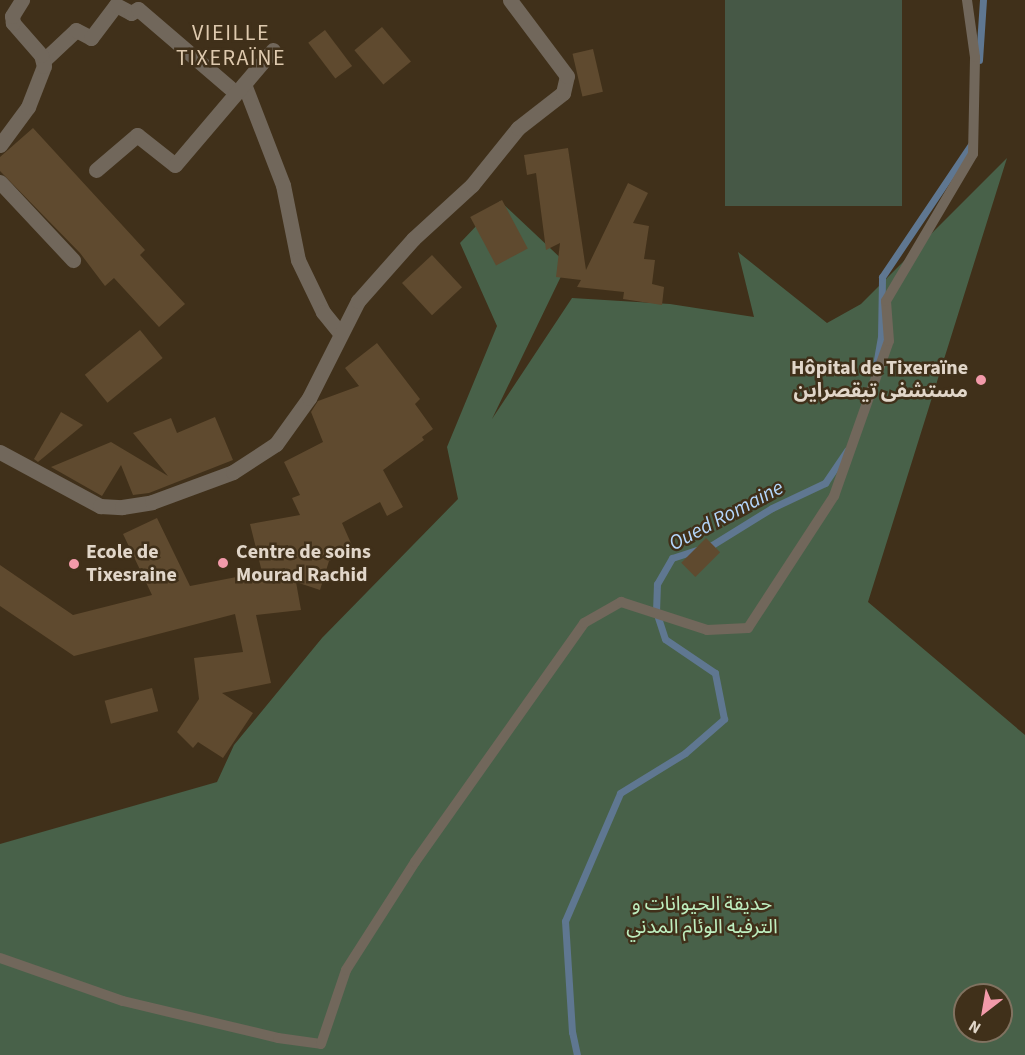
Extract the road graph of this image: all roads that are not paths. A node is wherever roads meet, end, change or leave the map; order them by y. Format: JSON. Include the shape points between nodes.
{"nodes":[{"id":1,"x":22,"y":0,"type":"edge"},
{"id":2,"x":510,"y":0,"type":"edge"},
{"id":3,"x":967,"y":0,"type":"edge"},
{"id":4,"x":273,"y":50,"type":"dead end"},
{"id":5,"x":43,"y":61,"type":"junction"},
{"id":6,"x":240,"y":88,"type":"junction"},
{"id":7,"x":0,"y":145,"type":"edge"},
{"id":8,"x":96,"y":171,"type":"dead end"},
{"id":9,"x":0,"y":182,"type":"edge"},
{"id":10,"x":73,"y":260,"type":"dead end"},
{"id":11,"x":340,"y":333,"type":"junction"},
{"id":12,"x":0,"y":452,"type":"edge"},
{"id":13,"x":0,"y":958,"type":"edge"}],
"edges":[{"from":1,"to":5,"type":"street","via":[[12,22]]},
{"from":2,"to":11,"type":"street","via":[[567,76],[563,93],[518,128],[472,185],[413,239],[358,301]]},
{"from":3,"to":13,"type":"lane","via":[[975,57],[973,154],[886,301],[890,340],[834,496],[748,628],[707,630],[621,602],[584,623],[415,862],[346,970],[321,1044],[278,1038],[123,1001]]},
{"from":4,"to":6,"type":"street"},
{"from":5,"to":6,"type":"street","via":[[76,30],[91,38],[116,5],[131,14],[138,9]]},
{"from":5,"to":7,"type":"street","via":[[42,80]]},
{"from":6,"to":8,"type":"street","via":[[175,165],[137,135]]},
{"from":6,"to":11,"type":"street","via":[[283,185],[298,260],[323,312]]},
{"from":9,"to":10,"type":"street"},
{"from":11,"to":12,"type":"street","via":[[309,398],[276,444],[232,472],[152,502],[100,506]]}]}
